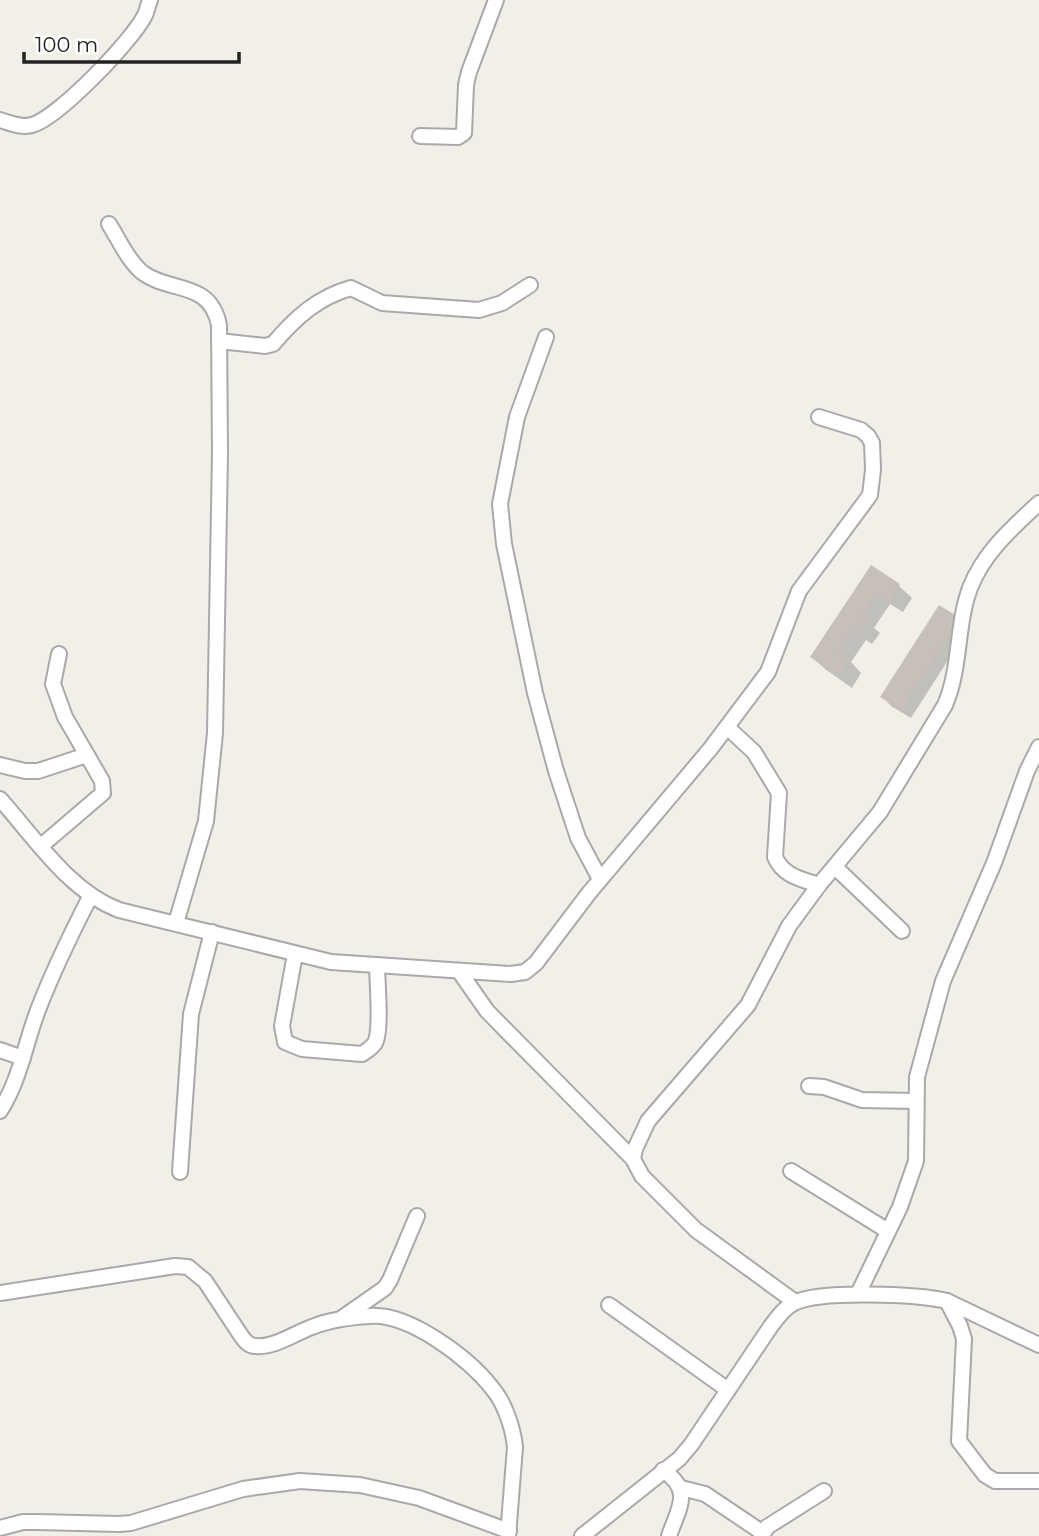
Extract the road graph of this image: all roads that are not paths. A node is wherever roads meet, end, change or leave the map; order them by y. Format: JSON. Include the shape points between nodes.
{"nodes":[{"id":1,"x":150,"y":0,"type":"edge"},
{"id":2,"x":496,"y":0,"type":"edge"},
{"id":3,"x":0,"y":120,"type":"edge"},
{"id":4,"x":420,"y":136,"type":"dead end"},
{"id":5,"x":109,"y":225,"type":"dead end"},
{"id":6,"x":530,"y":285,"type":"dead end"},
{"id":7,"x":546,"y":337,"type":"dead end"},
{"id":8,"x":219,"y":341,"type":"junction"},
{"id":9,"x":820,"y":417,"type":"dead end"},
{"id":10,"x":1039,"y":503,"type":"edge"},
{"id":11,"x":59,"y":654,"type":"dead end"},
{"id":12,"x":727,"y":727,"type":"junction"},
{"id":13,"x":1039,"y":747,"type":"edge"},
{"id":14,"x":87,"y":755,"type":"junction"},
{"id":15,"x":0,"y":765,"type":"edge"},
{"id":16,"x":0,"y":799,"type":"edge"},
{"id":17,"x":41,"y":846,"type":"junction"},
{"id":18,"x":835,"y":867,"type":"junction"},
{"id":19,"x":600,"y":879,"type":"junction"},
{"id":20,"x":819,"y":885,"type":"junction"},
{"id":21,"x":90,"y":897,"type":"junction"},
{"id":22,"x":176,"y":923,"type":"junction"},
{"id":23,"x":902,"y":931,"type":"dead end"},
{"id":24,"x":212,"y":932,"type":"junction"},
{"id":25,"x":295,"y":954,"type":"junction"},
{"id":26,"x":377,"y":965,"type":"junction"},
{"id":27,"x":459,"y":971,"type":"junction"},
{"id":28,"x":0,"y":1050,"type":"edge"},
{"id":29,"x":23,"y":1058,"type":"junction"},
{"id":30,"x":809,"y":1086,"type":"dead end"},
{"id":31,"x":915,"y":1101,"type":"junction"},
{"id":32,"x":0,"y":1111,"type":"edge"},
{"id":33,"x":633,"y":1159,"type":"junction"},
{"id":34,"x":791,"y":1171,"type":"dead end"},
{"id":35,"x":180,"y":1172,"type":"dead end"},
{"id":36,"x":417,"y":1216,"type":"dead end"},
{"id":37,"x":888,"y":1231,"type":"junction"},
{"id":38,"x":0,"y":1293,"type":"edge"},
{"id":39,"x":378,"y":1293,"type":"junction"},
{"id":40,"x":858,"y":1294,"type":"junction"},
{"id":41,"x":947,"y":1301,"type":"junction"},
{"id":42,"x":795,"y":1302,"type":"junction"},
{"id":43,"x":609,"y":1305,"type":"dead end"},
{"id":44,"x":382,"y":1316,"type":"junction"},
{"id":45,"x":337,"y":1322,"type":"junction"},
{"id":46,"x":1039,"y":1345,"type":"edge"},
{"id":47,"x":728,"y":1390,"type":"junction"},
{"id":48,"x":663,"y":1470,"type":"junction"},
{"id":49,"x":1039,"y":1481,"type":"edge"},
{"id":50,"x":681,"y":1488,"type":"junction"},
{"id":51,"x":824,"y":1491,"type":"dead end"},
{"id":52,"x":0,"y":1528,"type":"edge"},
{"id":53,"x":509,"y":1533,"type":"edge"},
{"id":54,"x":762,"y":1534,"type":"edge"},
{"id":55,"x":582,"y":1536,"type":"edge"},
{"id":56,"x":669,"y":1536,"type":"edge"}],
"edges":[{"from":1,"to":3,"type":"street","via":[[134,30],[62,107],[31,125]]},
{"from":2,"to":4,"type":"street","via":[[469,72],[464,133],[458,137]]},
{"from":5,"to":8,"type":"street","via":[[146,275],[191,290],[213,306]]},
{"from":6,"to":8,"type":"street","via":[[502,303],[479,310],[382,303],[351,288],[303,312],[273,344]]},
{"from":7,"to":19,"type":"street","via":[[517,417],[500,505],[504,544],[552,758],[578,838]]},
{"from":8,"to":22,"type":"street","via":[[215,733],[206,821]]},
{"from":9,"to":12,"type":"street","via":[[868,436],[873,470],[870,495],[799,591],[768,672]]},
{"from":10,"to":18,"type":"street","via":[[987,556],[971,587],[953,687],[945,705],[880,812]]},
{"from":11,"to":14,"type":"street","via":[[53,684]]},
{"from":12,"to":19,"type":"street"},
{"from":12,"to":20,"type":"street","via":[[754,751],[779,793],[775,857],[779,865],[787,874]]},
{"from":13,"to":31,"type":"street","via":[[943,981],[917,1077]]},
{"from":14,"to":15,"type":"street","via":[[38,771]]},
{"from":14,"to":17,"type":"street","via":[[102,781],[103,793]]},
{"from":16,"to":17,"type":"street"},
{"from":17,"to":21,"type":"street"},
{"from":18,"to":20,"type":"street"},
{"from":18,"to":23,"type":"street"},
{"from":19,"to":27,"type":"street","via":[[525,972]]},
{"from":20,"to":33,"type":"street","via":[[789,926],[748,1005],[648,1121]]},
{"from":21,"to":22,"type":"street","via":[[119,910]]},
{"from":21,"to":29,"type":"street","via":[[38,1010]]},
{"from":22,"to":24,"type":"street"},
{"from":24,"to":25,"type":"street"},
{"from":24,"to":35,"type":"street","via":[[191,1014]]},
{"from":25,"to":26,"type":"street"},
{"from":25,"to":26,"type":"street","via":[[282,1036],[302,1049],[362,1054],[370,1049],[378,1028]]},
{"from":26,"to":27,"type":"street"},
{"from":27,"to":33,"type":"street","via":[[487,1011]]},
{"from":28,"to":29,"type":"street"},
{"from":29,"to":32,"type":"street"},
{"from":30,"to":31,"type":"street","via":[[862,1100]]},
{"from":31,"to":37,"type":"street","via":[[916,1161]]},
{"from":33,"to":42,"type":"street","via":[[642,1176],[696,1230]]},
{"from":34,"to":37,"type":"street"},
{"from":36,"to":39,"type":"street","via":[[390,1280]]},
{"from":37,"to":40,"type":"street"},
{"from":38,"to":45,"type":"street","via":[[188,1267],[205,1280],[240,1334],[254,1347],[314,1325]]},
{"from":39,"to":44,"type":"street"},
{"from":39,"to":45,"type":"street"},
{"from":40,"to":41,"type":"street"},
{"from":40,"to":42,"type":"street"},
{"from":41,"to":46,"type":"street"},
{"from":41,"to":49,"type":"street","via":[[964,1339],[959,1441],[995,1481]]},
{"from":42,"to":47,"type":"street","via":[[771,1326]]},
{"from":43,"to":47,"type":"street"},
{"from":44,"to":45,"type":"street"},
{"from":44,"to":53,"type":"street","via":[[445,1344],[492,1387],[501,1402],[515,1447]]},
{"from":47,"to":48,"type":"street","via":[[691,1445]]},
{"from":48,"to":50,"type":"street"},
{"from":48,"to":55,"type":"street"},
{"from":50,"to":54,"type":"street","via":[[705,1494]]},
{"from":50,"to":56,"type":"street","via":[[682,1499]]},
{"from":51,"to":54,"type":"street"},
{"from":52,"to":53,"type":"street","via":[[37,1521],[119,1524],[243,1489],[300,1482],[360,1485],[419,1498]]}]}
